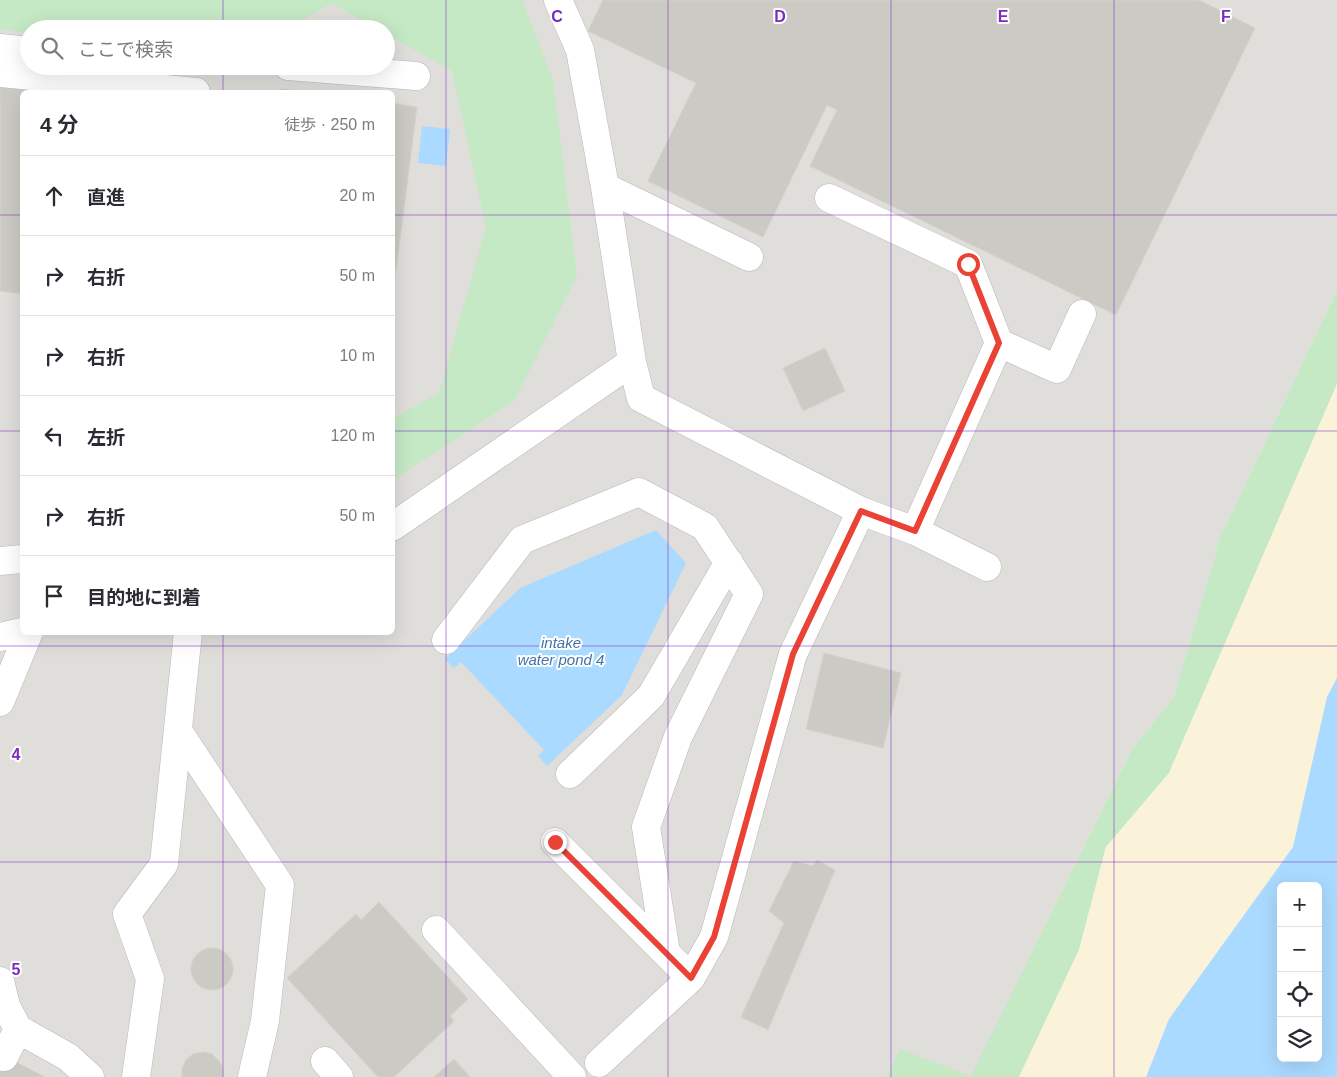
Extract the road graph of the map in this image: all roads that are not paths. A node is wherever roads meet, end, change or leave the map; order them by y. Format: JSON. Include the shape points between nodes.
{"nodes":[{"id":1,"x":558,"y":0,"type":"edge"},
{"id":2,"x":0,"y":48,"type":"edge"},
{"id":3,"x":20,"y":50,"type":"edge"},
{"id":4,"x":0,"y":73,"type":"edge"},
{"id":5,"x":395,"y":74,"type":"edge"},
{"id":6,"x":20,"y":75,"type":"edge"},
{"id":7,"x":21,"y":75,"type":"edge"},
{"id":8,"x":416,"y":76,"type":"dead end"},
{"id":9,"x":175,"y":90,"type":"edge"},
{"id":10,"x":604,"y":187,"type":"junction"},
{"id":11,"x":829,"y":198,"type":"dead end"},
{"id":12,"x":749,"y":257,"type":"dead end"},
{"id":13,"x":1082,"y":314,"type":"dead end"},
{"id":14,"x":999,"y":343,"type":"junction"},
{"id":15,"x":632,"y":362,"type":"junction"},
{"id":16,"x":861,"y":511,"type":"junction"},
{"id":17,"x":395,"y":525,"type":"edge"},
{"id":18,"x":915,"y":531,"type":"junction"},
{"id":19,"x":20,"y":559,"type":"edge"},
{"id":20,"x":0,"y":561,"type":"edge"},
{"id":21,"x":729,"y":562,"type":"junction"},
{"id":22,"x":987,"y":567,"type":"dead end"},
{"id":23,"x":20,"y":632,"type":"edge"},
{"id":24,"x":28,"y":635,"type":"edge"},
{"id":25,"x":188,"y":635,"type":"edge"},
{"id":26,"x":0,"y":637,"type":"edge"},
{"id":27,"x":446,"y":640,"type":"dead end"},
{"id":28,"x":0,"y":702,"type":"edge"},
{"id":29,"x":178,"y":731,"type":"junction"},
{"id":30,"x":570,"y":774,"type":"dead end"},
{"id":31,"x":555,"y":842,"type":"dead end"},
{"id":32,"x":436,"y":930,"type":"dead end"},
{"id":33,"x":666,"y":953,"type":"junction"},
{"id":34,"x":691,"y":978,"type":"junction"},
{"id":35,"x":6,"y":1006,"type":"edge"},
{"id":36,"x":4,"y":1057,"type":"dead end"},
{"id":37,"x":599,"y":1072,"type":"edge"},
{"id":38,"x":90,"y":1077,"type":"edge"},
{"id":39,"x":136,"y":1077,"type":"edge"},
{"id":40,"x":252,"y":1077,"type":"edge"},
{"id":41,"x":572,"y":1077,"type":"edge"}],
"edges":[{"from":1,"to":10,"type":"lane","via":[[580,50]]},
{"from":2,"to":3,"type":"lane"},
{"from":4,"to":6,"type":"lane"},
{"from":5,"to":8,"type":"lane"},
{"from":7,"to":9,"type":"lane"},
{"from":10,"to":12,"type":"lane"},
{"from":10,"to":15,"type":"lane"},
{"from":11,"to":14,"type":"lane","via":[[968,264]]},
{"from":13,"to":14,"type":"lane","via":[[1057,369]]},
{"from":14,"to":18,"type":"lane"},
{"from":15,"to":16,"type":"lane","via":[[641,398]]},
{"from":15,"to":17,"type":"lane"},
{"from":16,"to":18,"type":"lane"},
{"from":16,"to":34,"type":"lane","via":[[793,654],[714,937]]},
{"from":18,"to":22,"type":"lane"},
{"from":19,"to":20,"type":"lane"},
{"from":21,"to":27,"type":"lane","via":[[706,527],[639,492],[522,540]]},
{"from":21,"to":30,"type":"lane","via":[[651,696]]},
{"from":21,"to":33,"type":"lane","via":[[749,594],[678,737],[646,827]]},
{"from":23,"to":26,"type":"lane"},
{"from":24,"to":28,"type":"lane"},
{"from":25,"to":29,"type":"lane"},
{"from":29,"to":39,"type":"lane","via":[[164,864],[127,914],[150,979]]},
{"from":29,"to":40,"type":"lane","via":[[280,884],[265,1021]]},
{"from":31,"to":33,"type":"lane"},
{"from":32,"to":41,"type":"lane"},
{"from":33,"to":34,"type":"lane"},
{"from":34,"to":37,"type":"lane"},
{"from":35,"to":36,"type":"lane"},
{"from":35,"to":38,"type":"lane"}]}
